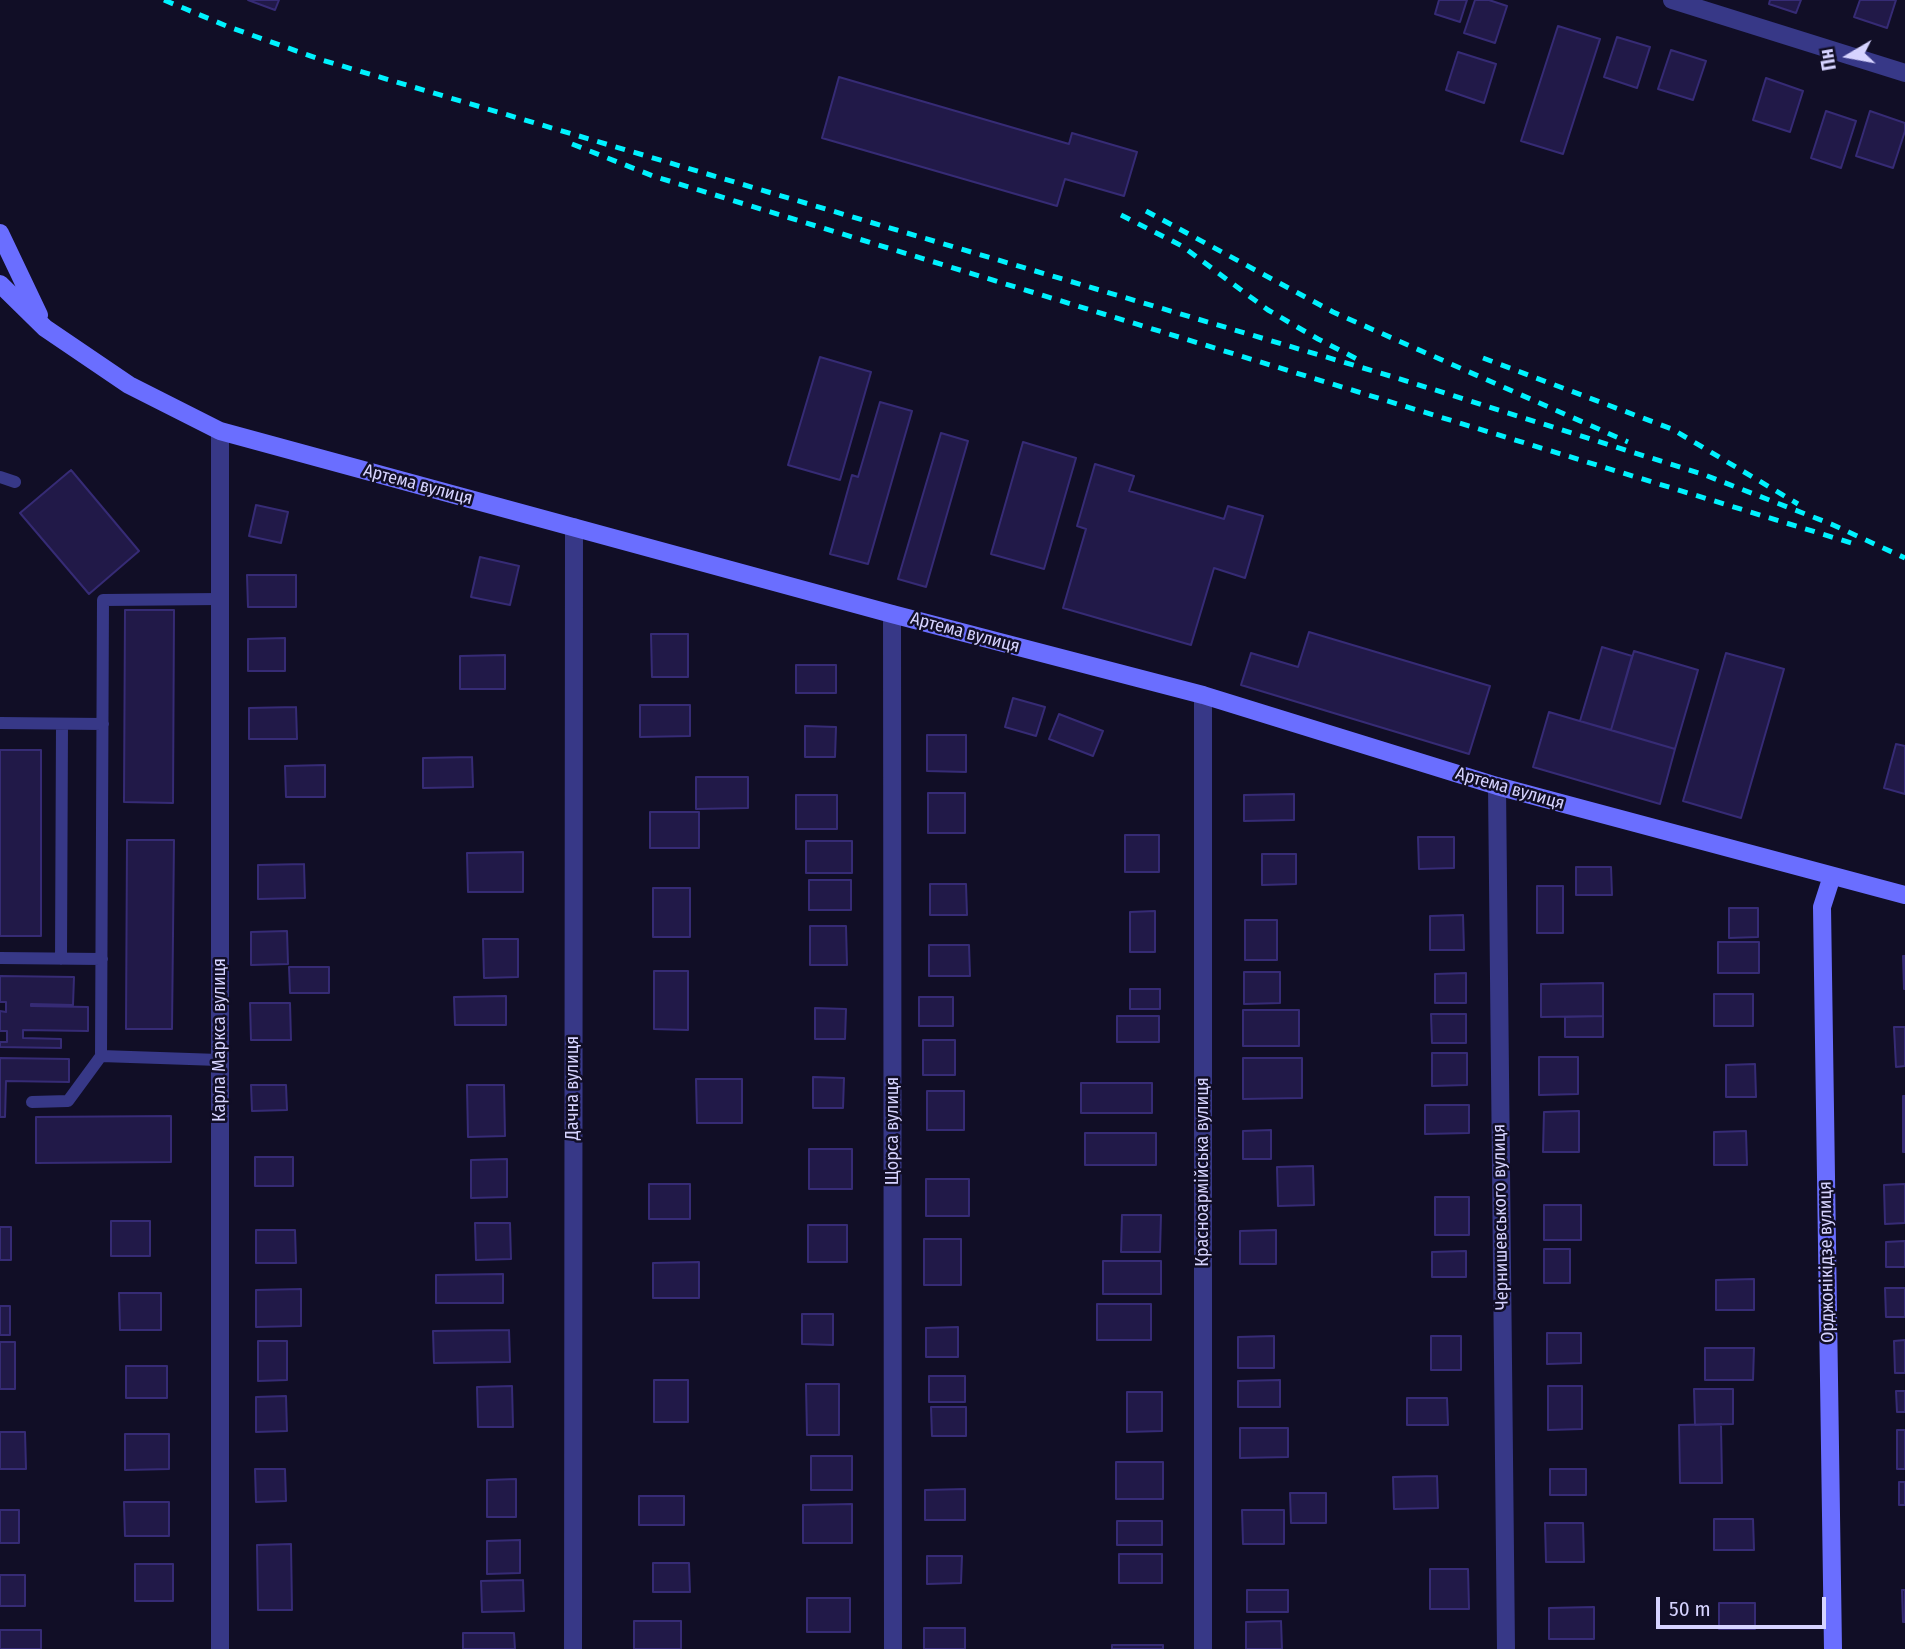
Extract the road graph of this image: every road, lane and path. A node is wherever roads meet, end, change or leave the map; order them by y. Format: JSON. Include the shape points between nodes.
{"nodes":[{"id":1,"x":1672,"y":0,"type":"edge"},
{"id":2,"x":1905,"y":73,"type":"edge"},
{"id":3,"x":0,"y":233,"type":"edge"},
{"id":4,"x":0,"y":284,"type":"edge"},
{"id":5,"x":45,"y":328,"type":"junction"},
{"id":6,"x":220,"y":431,"type":"junction"},
{"id":7,"x":0,"y":477,"type":"edge"},
{"id":8,"x":15,"y":482,"type":"dead end"},
{"id":9,"x":573,"y":527,"type":"junction"},
{"id":10,"x":220,"y":599,"type":"junction"},
{"id":11,"x":892,"y":614,"type":"junction"},
{"id":12,"x":1203,"y":695,"type":"junction"},
{"id":13,"x":0,"y":723,"type":"edge"},
{"id":14,"x":62,"y":724,"type":"junction"},
{"id":15,"x":103,"y":724,"type":"junction"},
{"id":16,"x":1497,"y":786,"type":"junction"},
{"id":17,"x":1832,"y":877,"type":"junction"},
{"id":18,"x":1905,"y":895,"type":"edge"},
{"id":19,"x":0,"y":958,"type":"edge"},
{"id":20,"x":61,"y":959,"type":"junction"},
{"id":21,"x":102,"y":959,"type":"junction"},
{"id":22,"x":101,"y":1056,"type":"junction"},
{"id":23,"x":219,"y":1060,"type":"junction"},
{"id":24,"x":32,"y":1102,"type":"dead end"},
{"id":25,"x":220,"y":1649,"type":"edge"},
{"id":26,"x":573,"y":1649,"type":"edge"},
{"id":27,"x":893,"y":1649,"type":"edge"},
{"id":28,"x":1203,"y":1649,"type":"edge"},
{"id":29,"x":1506,"y":1649,"type":"edge"},
{"id":30,"x":1833,"y":1649,"type":"edge"}],
"edges":[{"from":1,"to":2,"type":"street"},
{"from":3,"to":5,"type":"main road"},
{"from":4,"to":5,"type":"main road","name":"Артема вулиця"},
{"from":5,"to":6,"type":"main road","name":"Артема вулиця","via":[[129,386]]},
{"from":6,"to":9,"type":"main road","name":"Артема вулиця"},
{"from":6,"to":10,"type":"street","name":"Карла Маркса вулиця"},
{"from":7,"to":8,"type":"lane"},
{"from":9,"to":11,"type":"main road","name":"Артема вулиця"},
{"from":9,"to":26,"type":"street","name":"Дачна вулиця"},
{"from":10,"to":15,"type":"lane","via":[[103,600]]},
{"from":10,"to":23,"type":"street","name":"Карла Маркса вулиця"},
{"from":11,"to":12,"type":"main road","name":"Артема вулиця"},
{"from":11,"to":27,"type":"street","name":"Щорса вулиця"},
{"from":12,"to":16,"type":"main road","name":"Артема вулиця"},
{"from":12,"to":28,"type":"street","name":"Красноармійська вулиця"},
{"from":13,"to":14,"type":"lane"},
{"from":14,"to":15,"type":"lane"},
{"from":14,"to":20,"type":"lane"},
{"from":15,"to":21,"type":"lane"},
{"from":16,"to":17,"type":"main road","name":"Артема вулиця"},
{"from":16,"to":29,"type":"street","name":"Чернишевського вулиця"},
{"from":17,"to":18,"type":"main road","name":"Артема вулиця"},
{"from":17,"to":30,"type":"main road","name":"Орджонікідзе вулиця","via":[[1822,907]]},
{"from":19,"to":20,"type":"lane"},
{"from":20,"to":21,"type":"lane"},
{"from":21,"to":22,"type":"lane"},
{"from":22,"to":23,"type":"lane"},
{"from":22,"to":24,"type":"lane","via":[[68,1101]]},
{"from":23,"to":25,"type":"street","name":"Карла Маркса вулиця"}]}
